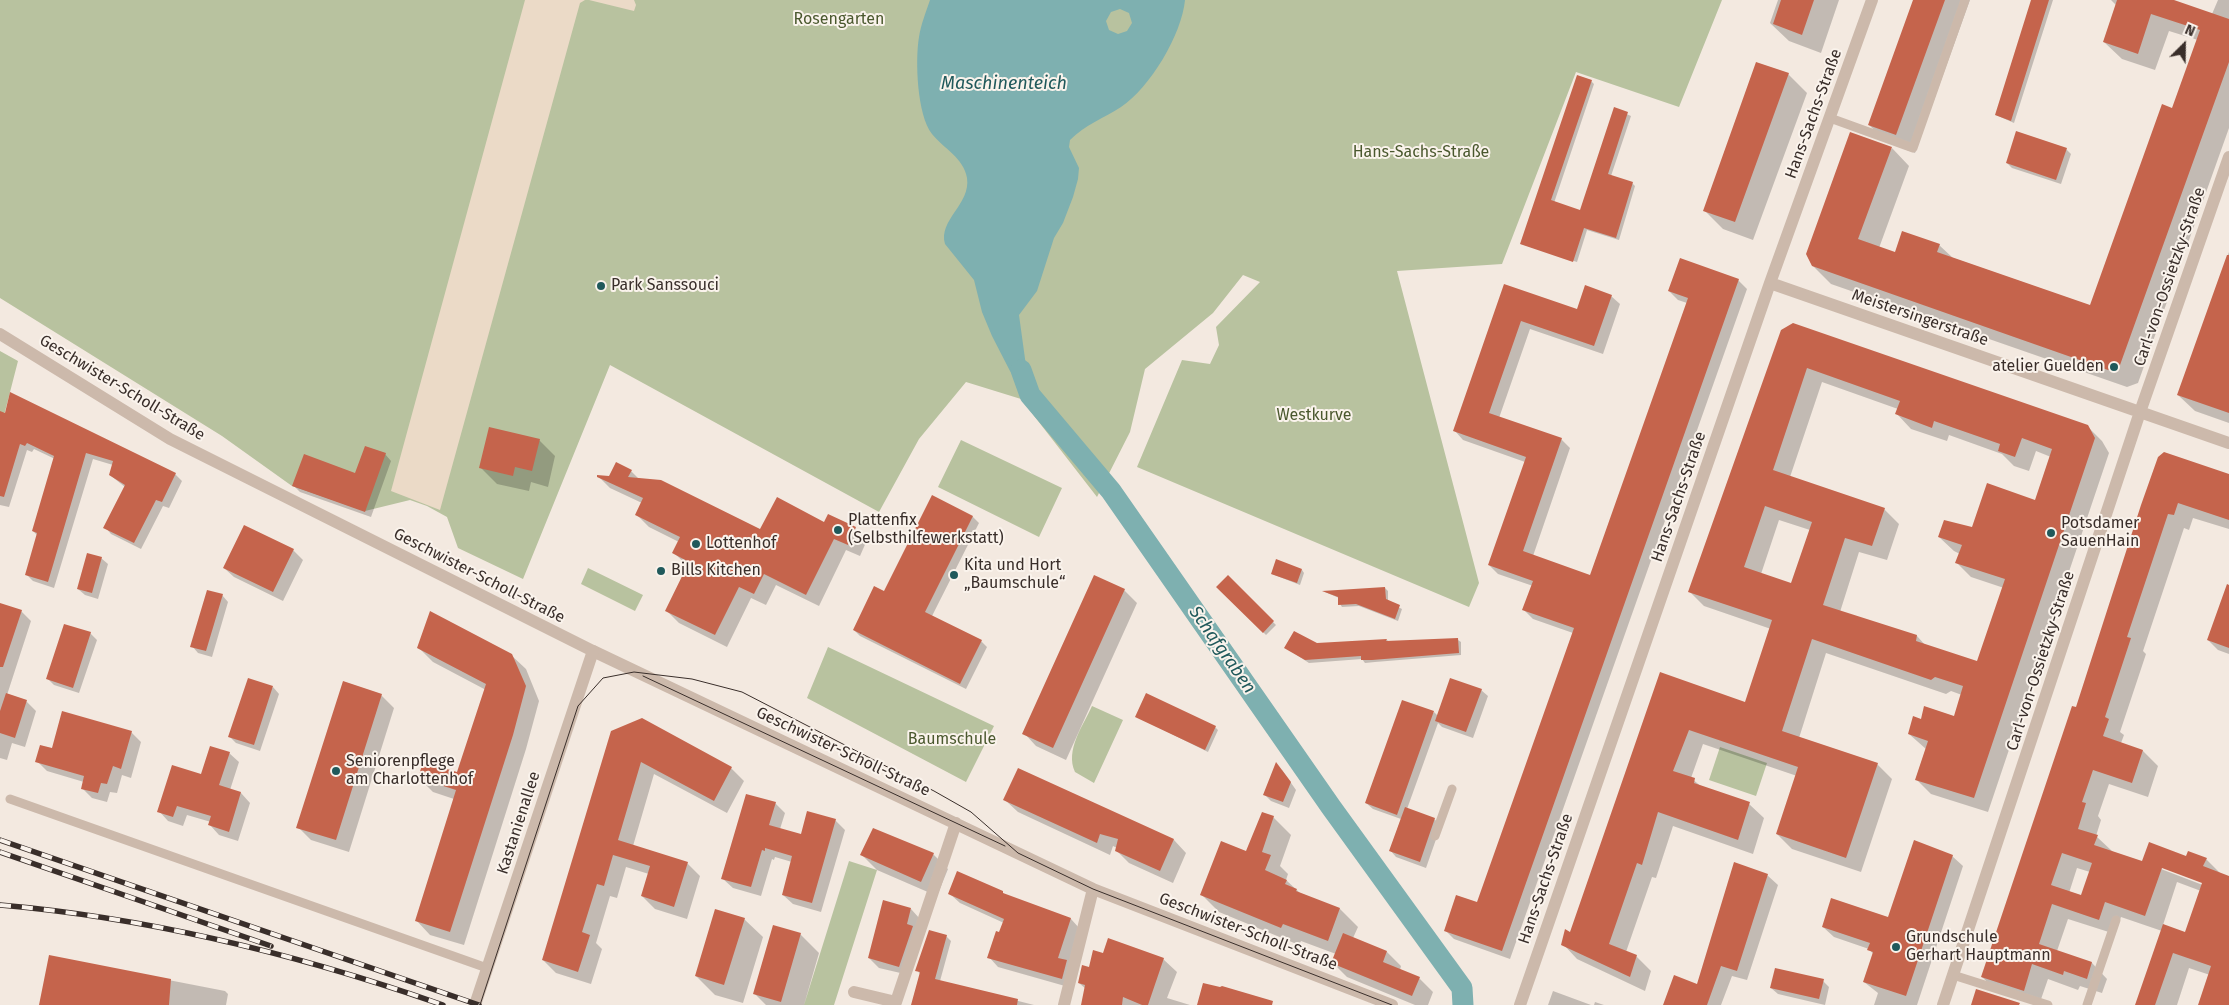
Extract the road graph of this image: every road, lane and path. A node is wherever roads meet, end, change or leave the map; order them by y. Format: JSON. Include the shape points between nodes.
{"nodes":[{"id":1,"x":1872,"y":0,"type":"edge"},
{"id":2,"x":1965,"y":0,"type":"edge"},
{"id":3,"x":1830,"y":118,"type":"junction"},
{"id":4,"x":2229,"y":157,"type":"edge"},
{"id":5,"x":1770,"y":283,"type":"junction"},
{"id":6,"x":0,"y":334,"type":"edge"},
{"id":7,"x":2140,"y":412,"type":"junction"},
{"id":8,"x":2229,"y":443,"type":"edge"},
{"id":9,"x":593,"y":651,"type":"junction"},
{"id":10,"x":1452,"y":789,"type":"dead end"},
{"id":11,"x":10,"y":799,"type":"dead end"},
{"id":12,"x":956,"y":823,"type":"junction"},
{"id":13,"x":1435,"y":836,"type":"dead end"},
{"id":14,"x":1093,"y":889,"type":"junction"},
{"id":15,"x":2116,"y":920,"type":"dead end"},
{"id":16,"x":487,"y":968,"type":"junction"},
{"id":17,"x":1953,"y":975,"type":"junction"},
{"id":18,"x":854,"y":992,"type":"dead end"},
{"id":19,"x":475,"y":1005,"type":"edge"},
{"id":20,"x":1064,"y":1005,"type":"edge"},
{"id":21,"x":1392,"y":1005,"type":"edge"},
{"id":22,"x":1520,"y":1005,"type":"edge"},
{"id":23,"x":1943,"y":1005,"type":"edge"},
{"id":24,"x":2048,"y":1005,"type":"edge"},
{"id":25,"x":2087,"y":1005,"type":"edge"}],
"edges":[{"from":1,"to":3,"type":"street","name":"Hans-Sachs-Straße"},
{"from":2,"to":3,"type":"lane","via":[[1913,148]]},
{"from":3,"to":5,"type":"street","name":"Hans-Sachs-Straße"},
{"from":4,"to":7,"type":"street","name":"Carl-von-Ossietzky-Straße"},
{"from":5,"to":7,"type":"street","name":"Meistersingerstraße"},
{"from":5,"to":22,"type":"street","name":"Hans-Sachs-Straße"},
{"from":6,"to":9,"type":"street","name":"Geschwister-Scholl-Straße","via":[[170,438]]},
{"from":7,"to":8,"type":"street","name":"Meistersingerstraße"},
{"from":7,"to":17,"type":"street","name":"Carl-von-Ossietzky-Straße"},
{"from":9,"to":12,"type":"street","name":"Geschwister-Scholl-Straße"},
{"from":9,"to":16,"type":"street","name":"Kastanienallee"},
{"from":10,"to":13,"type":"lane"},
{"from":11,"to":16,"type":"lane"},
{"from":12,"to":14,"type":"street","name":"Geschwister-Scholl-Straße"},
{"from":12,"to":18,"type":"street","via":[[896,1002]]},
{"from":14,"to":20,"type":"street"},
{"from":14,"to":21,"type":"street","name":"Geschwister-Scholl-Straße"},
{"from":15,"to":25,"type":"lane"},
{"from":16,"to":19,"type":"street","name":"Kastanienallee"},
{"from":17,"to":23,"type":"street","name":"Carl-von-Ossietzky-Straße"},
{"from":17,"to":24,"type":"lane"}]}
